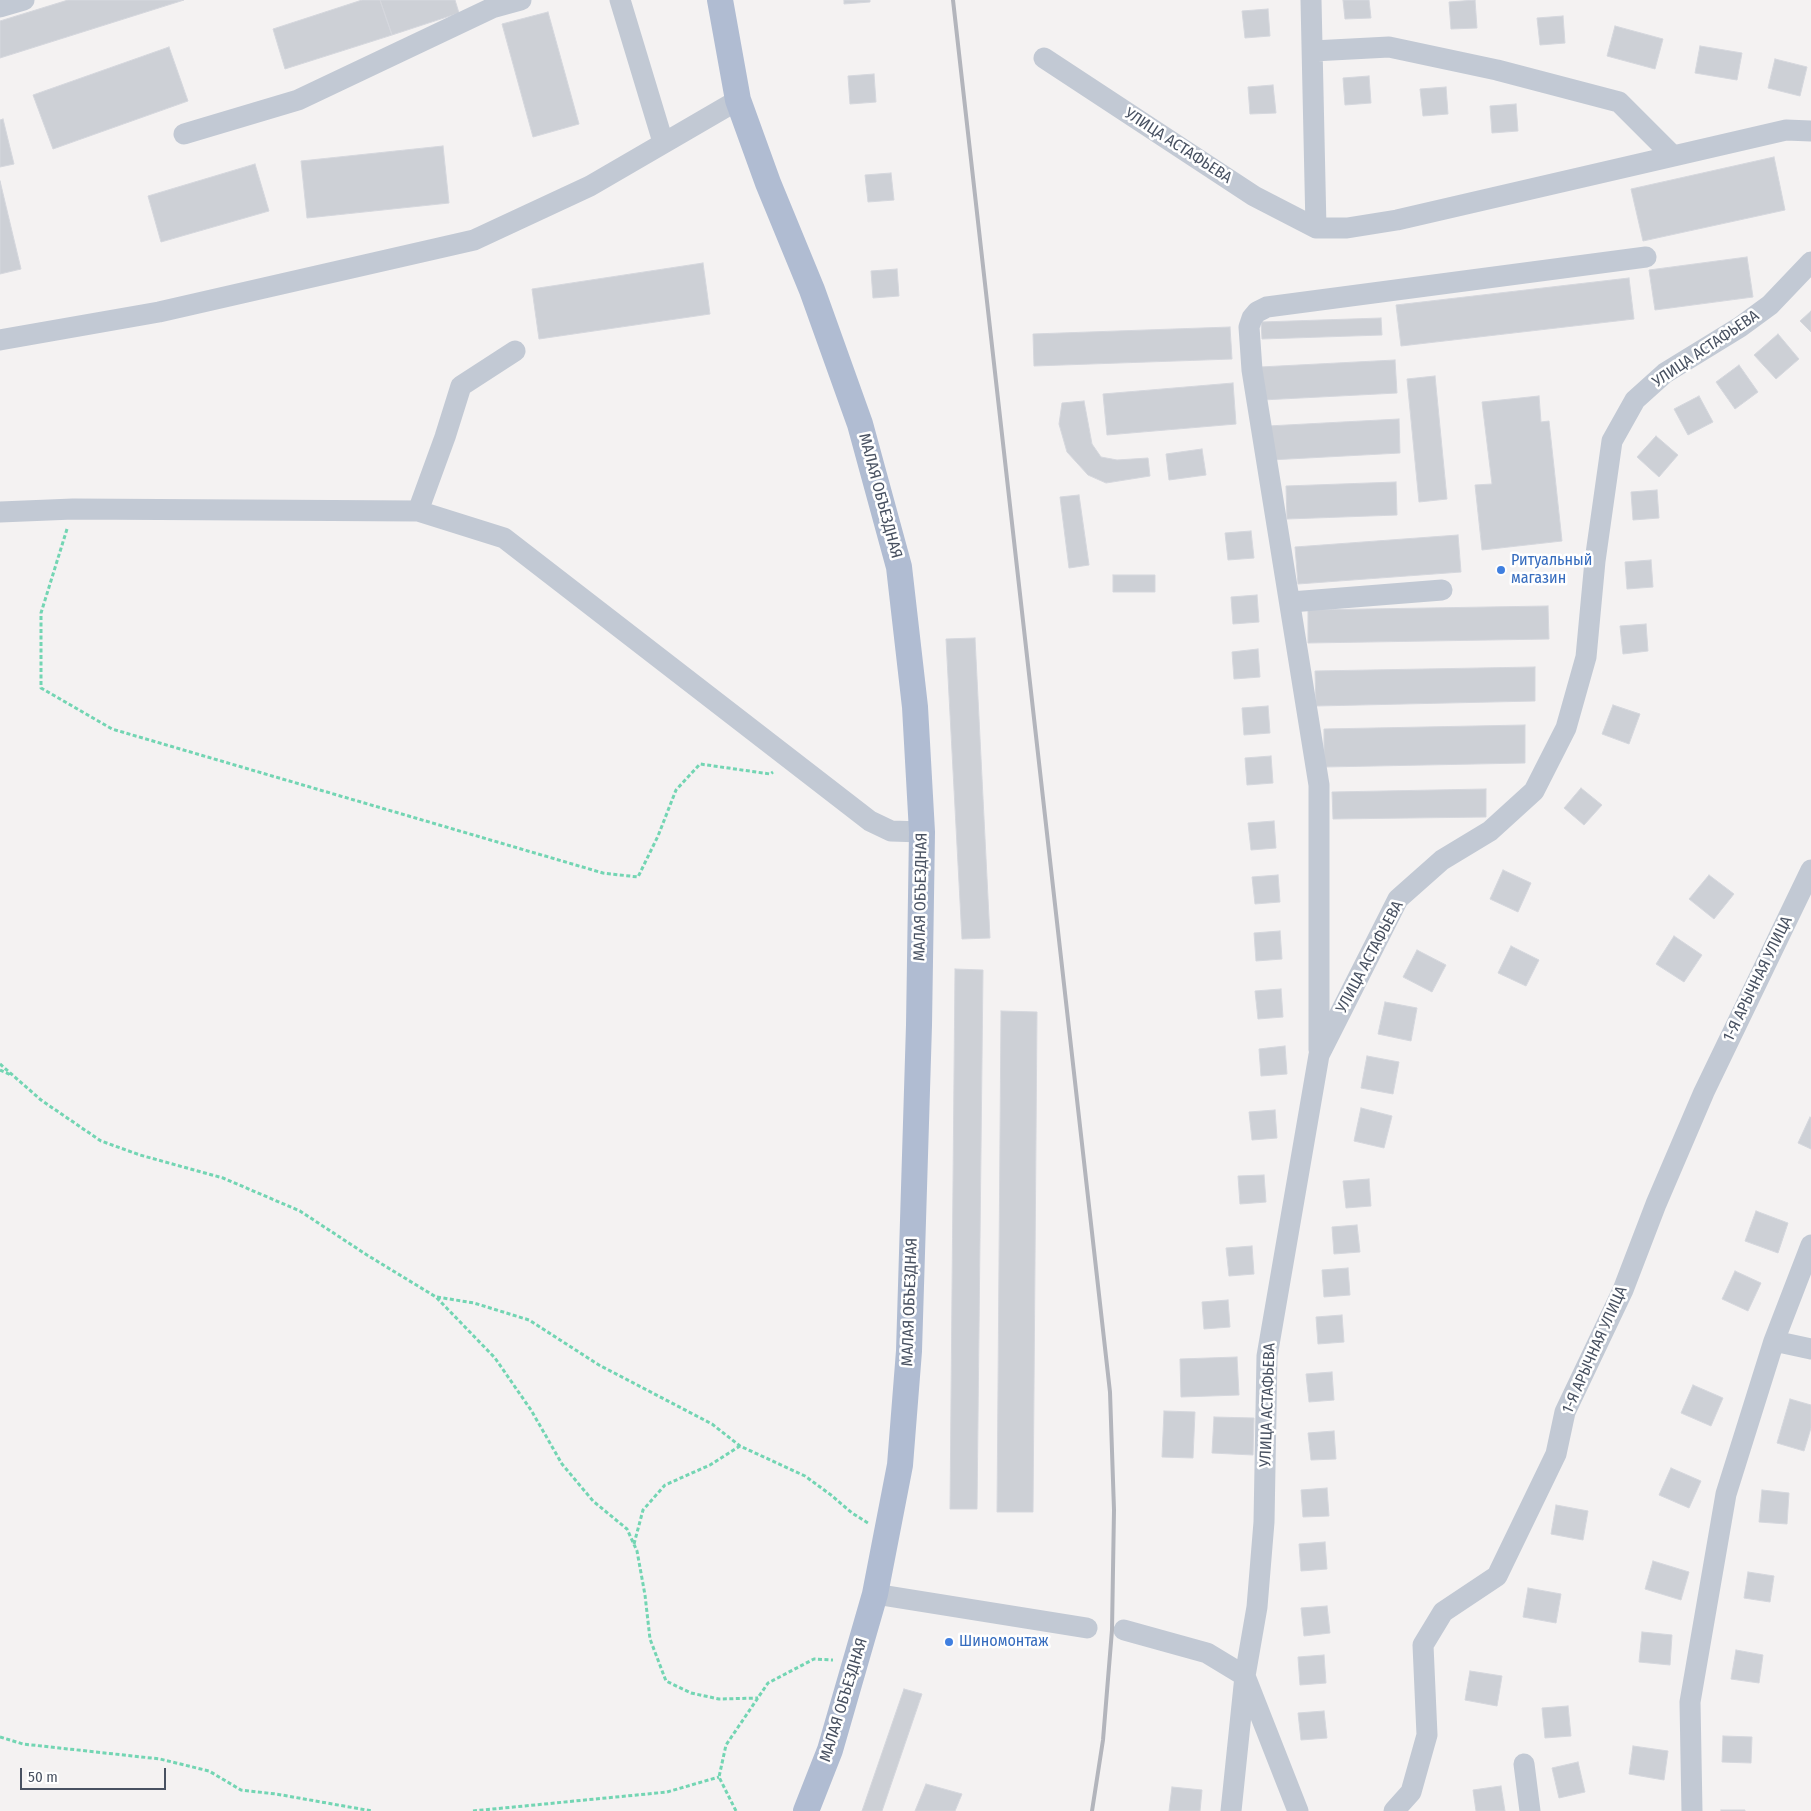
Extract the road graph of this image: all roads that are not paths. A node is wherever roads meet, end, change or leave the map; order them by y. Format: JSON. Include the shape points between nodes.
{"nodes":[{"id":1,"x":24,"y":0,"type":"edge"},
{"id":2,"x":521,"y":0,"type":"edge"},
{"id":3,"x":620,"y":0,"type":"edge"},
{"id":4,"x":720,"y":0,"type":"edge"},
{"id":5,"x":1311,"y":0,"type":"edge"},
{"id":6,"x":0,"y":8,"type":"edge"},
{"id":7,"x":1313,"y":51,"type":"junction"},
{"id":8,"x":1044,"y":58,"type":"dead end"},
{"id":9,"x":738,"y":100,"type":"junction"},
{"id":10,"x":1811,"y":131,"type":"edge"},
{"id":11,"x":184,"y":134,"type":"dead end"},
{"id":12,"x":663,"y":142,"type":"junction"},
{"id":13,"x":1672,"y":155,"type":"junction"},
{"id":14,"x":1316,"y":228,"type":"junction"},
{"id":15,"x":1646,"y":257,"type":"dead end"},
{"id":16,"x":1811,"y":262,"type":"edge"},
{"id":17,"x":0,"y":340,"type":"edge"},
{"id":18,"x":515,"y":352,"type":"dead end"},
{"id":19,"x":418,"y":511,"type":"junction"},
{"id":20,"x":0,"y":512,"type":"edge"},
{"id":21,"x":1442,"y":590,"type":"dead end"},
{"id":22,"x":1291,"y":602,"type":"junction"},
{"id":23,"x":922,"y":832,"type":"junction"},
{"id":24,"x":1811,"y":870,"type":"edge"},
{"id":25,"x":1319,"y":1055,"type":"junction"},
{"id":26,"x":1811,"y":1245,"type":"edge"},
{"id":27,"x":1774,"y":1341,"type":"junction"},
{"id":28,"x":1811,"y":1349,"type":"edge"},
{"id":29,"x":875,"y":1594,"type":"junction"},
{"id":30,"x":1087,"y":1628,"type":"dead end"},
{"id":31,"x":1124,"y":1630,"type":"dead end"},
{"id":32,"x":1244,"y":1676,"type":"junction"},
{"id":33,"x":1524,"y":1764,"type":"dead end"},
{"id":34,"x":806,"y":1811,"type":"edge"},
{"id":35,"x":1231,"y":1811,"type":"edge"},
{"id":36,"x":1298,"y":1811,"type":"edge"},
{"id":37,"x":1394,"y":1811,"type":"edge"},
{"id":38,"x":1530,"y":1811,"type":"edge"},
{"id":39,"x":1692,"y":1811,"type":"edge"}],
"edges":[{"from":1,"to":6,"type":"street"},
{"from":2,"to":11,"type":"street","via":[[492,8],[298,100]]},
{"from":3,"to":12,"type":"street"},
{"from":4,"to":9,"type":"main road","name":"МАЛАЯ ОБЪЕЗДНАЯ"},
{"from":5,"to":7,"type":"street"},
{"from":7,"to":13,"type":"street","via":[[1389,47],[1620,102]]},
{"from":7,"to":14,"type":"street"},
{"from":8,"to":14,"type":"street","name":"УЛИЦА АСТАФЬЕВА","via":[[1254,196]]},
{"from":9,"to":12,"type":"street"},
{"from":9,"to":23,"type":"main road","name":"МАЛАЯ ОБЪЕЗДНАЯ","via":[[860,424],[899,567],[915,707]]},
{"from":10,"to":13,"type":"street","name":"УЛИЦА АСТАФЬЕВА","via":[[1786,130]]},
{"from":12,"to":17,"type":"street","via":[[590,186],[474,240],[159,312]]},
{"from":13,"to":14,"type":"street","name":"УЛИЦА АСТАФЬЕВА","via":[[1397,220],[1348,228]]},
{"from":15,"to":22,"type":"street","via":[[1267,307],[1257,312],[1249,327],[1252,370]]},
{"from":16,"to":25,"type":"street","name":"УЛИЦА АСТАФЬЕВА","via":[[1770,305],[1740,328],[1665,373],[1635,400],[1612,441],[1595,561],[1586,657],[1566,728],[1534,792],[1490,832],[1442,860],[1398,900]]},
{"from":18,"to":19,"type":"street","via":[[461,386]]},
{"from":19,"to":20,"type":"street","via":[[73,509]]},
{"from":19,"to":23,"type":"street","via":[[504,538],[870,821],[891,831]]},
{"from":21,"to":22,"type":"street"},
{"from":22,"to":25,"type":"street","via":[[1319,785]]},
{"from":23,"to":29,"type":"main road","name":"МАЛАЯ ОБЪЕЗДНАЯ","via":[[909,1350],[900,1465]]},
{"from":24,"to":37,"type":"street","name":"1-Я АРЫЧНАЯ УЛИЦА","via":[[1704,1092],[1623,1290],[1565,1412],[1556,1454],[1497,1576],[1442,1612],[1423,1645],[1427,1735],[1411,1792]]},
{"from":25,"to":32,"type":"street","name":"УЛИЦА АСТАФЬЕВА","via":[[1266,1356],[1264,1522],[1257,1607]]},
{"from":26,"to":27,"type":"street"},
{"from":27,"to":28,"type":"street"},
{"from":27,"to":39,"type":"street","via":[[1726,1494],[1690,1702]]},
{"from":29,"to":30,"type":"street"},
{"from":29,"to":34,"type":"main road","name":"МАЛАЯ ОБЪЕЗДНАЯ","via":[[830,1750]]},
{"from":31,"to":32,"type":"street","via":[[1207,1653]]},
{"from":32,"to":35,"type":"street","name":"УЛИЦА АСТАФЬЕВА"},
{"from":32,"to":36,"type":"street"},
{"from":33,"to":38,"type":"street"}]}
